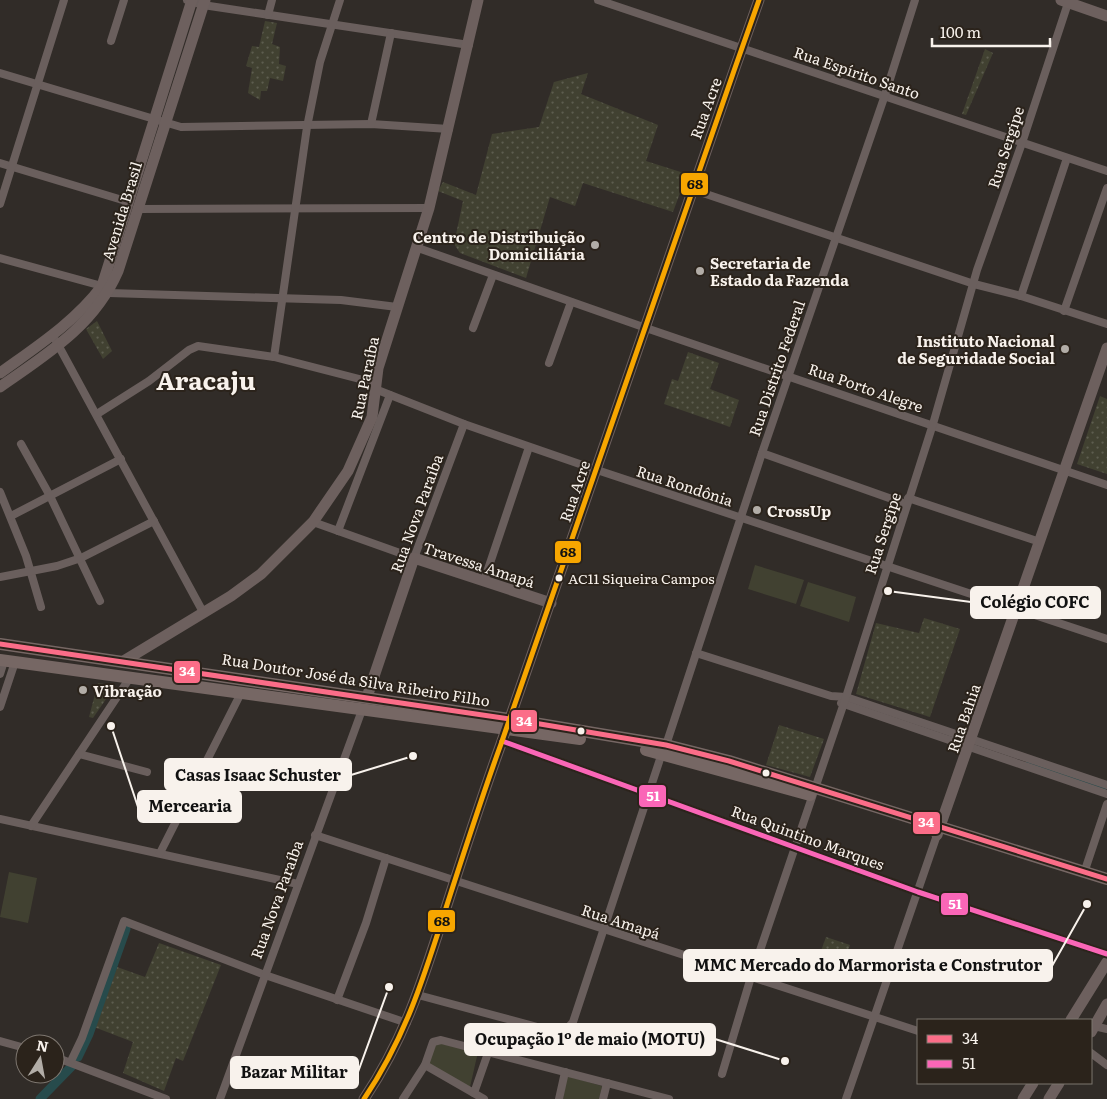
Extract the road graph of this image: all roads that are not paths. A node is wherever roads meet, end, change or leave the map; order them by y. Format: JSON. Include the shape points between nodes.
{"nodes":[{"id":1,"x":64,"y":0,"type":"edge"},
{"id":2,"x":124,"y":0,"type":"edge"},
{"id":3,"x":190,"y":0,"type":"edge"},
{"id":4,"x":272,"y":0,"type":"edge"},
{"id":5,"x":340,"y":0,"type":"edge"},
{"id":6,"x":478,"y":0,"type":"edge"},
{"id":7,"x":598,"y":0,"type":"edge"},
{"id":8,"x":760,"y":0,"type":"edge"},
{"id":9,"x":915,"y":0,"type":"edge"},
{"id":10,"x":1066,"y":1,"type":"edge"},
{"id":11,"x":204,"y":2,"type":"edge"},
{"id":12,"x":617,"y":3,"type":"edge"},
{"id":13,"x":268,"y":15,"type":"junction"},
{"id":14,"x":1107,"y":16,"type":"edge"},
{"id":15,"x":332,"y":24,"type":"junction"},
{"id":16,"x":391,"y":33,"type":"junction"},
{"id":17,"x":111,"y":42,"type":"dead end"},
{"id":18,"x":469,"y":45,"type":"junction"},
{"id":19,"x":743,"y":47,"type":"junction"},
{"id":20,"x":0,"y":73,"type":"edge"},
{"id":21,"x":38,"y":84,"type":"junction"},
{"id":22,"x":885,"y":95,"type":"junction"},
{"id":23,"x":152,"y":119,"type":"junction"},
{"id":24,"x":165,"y":123,"type":"junction"},
{"id":25,"x":372,"y":124,"type":"junction"},
{"id":26,"x":307,"y":127,"type":"junction"},
{"id":27,"x":449,"y":129,"type":"junction"},
{"id":28,"x":1022,"y":142,"type":"junction"},
{"id":29,"x":1067,"y":158,"type":"junction"},
{"id":30,"x":0,"y":163,"type":"edge"},
{"id":31,"x":12,"y":167,"type":"junction"},
{"id":32,"x":1107,"y":171,"type":"edge"},
{"id":33,"x":1107,"y":188,"type":"edge"},
{"id":34,"x":691,"y":189,"type":"junction"},
{"id":35,"x":0,"y":204,"type":"edge"},
{"id":36,"x":133,"y":205,"type":"junction"},
{"id":37,"x":429,"y":208,"type":"junction"},
{"id":38,"x":296,"y":210,"type":"junction"},
{"id":39,"x":836,"y":237,"type":"junction"},
{"id":40,"x":418,"y":248,"type":"junction"},
{"id":41,"x":0,"y":258,"type":"edge"},
{"id":42,"x":493,"y":275,"type":"junction"},
{"id":43,"x":974,"y":284,"type":"junction"},
{"id":44,"x":105,"y":289,"type":"junction"},
{"id":45,"x":1021,"y":296,"type":"junction"},
{"id":46,"x":281,"y":299,"type":"junction"},
{"id":47,"x":570,"y":302,"type":"junction"},
{"id":48,"x":397,"y":308,"type":"junction"},
{"id":49,"x":1064,"y":311,"type":"junction"},
{"id":50,"x":1107,"y":324,"type":"edge"},
{"id":51,"x":473,"y":328,"type":"dead end"},
{"id":52,"x":646,"y":328,"type":"junction"},
{"id":53,"x":52,"y":335,"type":"junction"},
{"id":54,"x":60,"y":345,"type":"junction"},
{"id":55,"x":1107,"y":348,"type":"edge"},
{"id":56,"x":274,"y":357,"type":"junction"},
{"id":57,"x":549,"y":363,"type":"dead end"},
{"id":58,"x":0,"y":373,"type":"edge"},
{"id":59,"x":788,"y":376,"type":"junction"},
{"id":60,"x":0,"y":386,"type":"edge"},
{"id":61,"x":375,"y":386,"type":"junction"},
{"id":62,"x":390,"y":395,"type":"junction"},
{"id":63,"x":97,"y":414,"type":"junction"},
{"id":64,"x":464,"y":424,"type":"junction"},
{"id":65,"x":933,"y":424,"type":"junction"},
{"id":66,"x":21,"y":444,"type":"dead end"},
{"id":67,"x":529,"y":447,"type":"junction"},
{"id":68,"x":762,"y":453,"type":"junction"},
{"id":69,"x":121,"y":459,"type":"junction"},
{"id":70,"x":596,"y":470,"type":"junction"},
{"id":71,"x":1064,"y":470,"type":"junction"},
{"id":72,"x":1107,"y":485,"type":"edge"},
{"id":73,"x":0,"y":492,"type":"edge"},
{"id":74,"x":50,"y":496,"type":"junction"},
{"id":75,"x":907,"y":501,"type":"junction"},
{"id":76,"x":11,"y":516,"type":"junction"},
{"id":77,"x":740,"y":518,"type":"junction"},
{"id":78,"x":154,"y":522,"type":"junction"},
{"id":79,"x":313,"y":522,"type":"junction"},
{"id":80,"x":338,"y":531,"type":"junction"},
{"id":81,"x":1040,"y":542,"type":"junction"},
{"id":82,"x":81,"y":558,"type":"junction"},
{"id":83,"x":414,"y":558,"type":"junction"},
{"id":84,"x":886,"y":566,"type":"junction"},
{"id":85,"x":31,"y":571,"type":"junction"},
{"id":86,"x":0,"y":577,"type":"edge"},
{"id":87,"x":484,"y":580,"type":"junction"},
{"id":88,"x":100,"y":601,"type":"dead end"},
{"id":89,"x":551,"y":603,"type":"junction"},
{"id":90,"x":41,"y":607,"type":"dead end"},
{"id":91,"x":1017,"y":608,"type":"junction"},
{"id":92,"x":204,"y":612,"type":"junction"},
{"id":93,"x":1107,"y":639,"type":"edge"},
{"id":94,"x":0,"y":644,"type":"edge"},
{"id":95,"x":696,"y":653,"type":"junction"},
{"id":96,"x":7,"y":661,"type":"edge"},
{"id":97,"x":122,"y":662,"type":"junction"},
{"id":98,"x":0,"y":674,"type":"edge"},
{"id":99,"x":129,"y":679,"type":"junction"},
{"id":100,"x":242,"y":693,"type":"junction"},
{"id":101,"x":368,"y":697,"type":"junction"},
{"id":102,"x":844,"y":701,"type":"junction"},
{"id":103,"x":0,"y":707,"type":"edge"},
{"id":104,"x":362,"y":710,"type":"junction"},
{"id":105,"x":506,"y":730,"type":"junction"},
{"id":106,"x":971,"y":743,"type":"junction"},
{"id":107,"x":664,"y":749,"type":"junction"},
{"id":108,"x":79,"y":754,"type":"junction"},
{"id":109,"x":147,"y":772,"type":"dead end"},
{"id":110,"x":1107,"y":785,"type":"edge"},
{"id":111,"x":813,"y":792,"type":"junction"},
{"id":112,"x":649,"y":794,"type":"junction"},
{"id":113,"x":1107,"y":794,"type":"edge"},
{"id":114,"x":1107,"y":804,"type":"edge"},
{"id":115,"x":0,"y":819,"type":"edge"},
{"id":116,"x":31,"y":826,"type":"junction"},
{"id":117,"x":938,"y":831,"type":"junction"},
{"id":118,"x":315,"y":835,"type":"junction"},
{"id":119,"x":794,"y":847,"type":"junction"},
{"id":120,"x":160,"y":853,"type":"junction"},
{"id":121,"x":386,"y":858,"type":"junction"},
{"id":122,"x":1084,"y":873,"type":"junction"},
{"id":123,"x":455,"y":880,"type":"junction"},
{"id":124,"x":1107,"y":880,"type":"edge"},
{"id":125,"x":298,"y":884,"type":"junction"},
{"id":126,"x":1107,"y":888,"type":"edge"},
{"id":127,"x":918,"y":892,"type":"junction"},
{"id":128,"x":602,"y":930,"type":"junction"},
{"id":129,"x":1107,"y":954,"type":"edge"},
{"id":130,"x":1107,"y":962,"type":"edge"},
{"id":131,"x":264,"y":975,"type":"junction"},
{"id":132,"x":751,"y":977,"type":"junction"},
{"id":133,"x":418,"y":995,"type":"junction"},
{"id":134,"x":337,"y":1000,"type":"junction"},
{"id":135,"x":1107,"y":1004,"type":"edge"},
{"id":136,"x":873,"y":1016,"type":"junction"},
{"id":137,"x":1072,"y":1019,"type":"edge"},
{"id":138,"x":407,"y":1023,"type":"junction"},
{"id":139,"x":1092,"y":1029,"type":"edge"},
{"id":140,"x":1107,"y":1029,"type":"edge"},
{"id":141,"x":917,"y":1031,"type":"edge"},
{"id":142,"x":0,"y":1041,"type":"edge"},
{"id":143,"x":15,"y":1045,"type":"edge"},
{"id":144,"x":488,"y":1052,"type":"junction"},
{"id":145,"x":1092,"y":1054,"type":"edge"},
{"id":146,"x":65,"y":1059,"type":"edge"},
{"id":147,"x":72,"y":1060,"type":"junction"},
{"id":148,"x":425,"y":1065,"type":"junction"},
{"id":149,"x":1107,"y":1065,"type":"edge"},
{"id":150,"x":565,"y":1072,"type":"junction"},
{"id":151,"x":722,"y":1074,"type":"dead end"},
{"id":152,"x":607,"y":1084,"type":"junction"},
{"id":153,"x":1032,"y":1084,"type":"edge"},
{"id":154,"x":1058,"y":1084,"type":"edge"},
{"id":155,"x":474,"y":1093,"type":"junction"},
{"id":156,"x":846,"y":1098,"type":"edge"},
{"id":157,"x":166,"y":1099,"type":"edge"},
{"id":158,"x":220,"y":1099,"type":"edge"},
{"id":159,"x":364,"y":1099,"type":"edge"},
{"id":160,"x":403,"y":1099,"type":"edge"},
{"id":161,"x":484,"y":1099,"type":"edge"},
{"id":162,"x":559,"y":1099,"type":"edge"},
{"id":163,"x":604,"y":1099,"type":"edge"},
{"id":164,"x":666,"y":1099,"type":"edge"},
{"id":165,"x":1023,"y":1099,"type":"edge"},
{"id":166,"x":1049,"y":1099,"type":"edge"}],
"edges":[{"from":1,"to":21,"type":"street"},
{"from":2,"to":17,"type":"street"},
{"from":3,"to":11,"type":"street"},
{"from":3,"to":23,"type":"street","name":"Avenida Brasil"},
{"from":4,"to":13,"type":"street"},
{"from":5,"to":15,"type":"street"},
{"from":6,"to":18,"type":"street","name":"Rua Paraíba"},
{"from":7,"to":12,"type":"street","name":"Rua Espírito Santo"},
{"from":8,"to":19,"type":"street","name":"Rua Acre"},
{"from":9,"to":22,"type":"street","name":"Rua Distrito Federal"},
{"from":10,"to":14,"type":"street"},
{"from":10,"to":28,"type":"street","name":"Rua Sergipe"},
{"from":11,"to":13,"type":"street"},
{"from":11,"to":24,"type":"street","name":"Avenida Brasil"},
{"from":12,"to":19,"type":"street","name":"Rua Espírito Santo"},
{"from":13,"to":15,"type":"street"},
{"from":15,"to":16,"type":"street"},
{"from":15,"to":26,"type":"street","via":[[320,62]]},
{"from":16,"to":18,"type":"street"},
{"from":16,"to":25,"type":"street"},
{"from":18,"to":27,"type":"street","name":"Rua Paraíba"},
{"from":19,"to":22,"type":"street","name":"Rua Espírito Santo"},
{"from":19,"to":34,"type":"street","name":"Rua Acre"},
{"from":20,"to":21,"type":"street"},
{"from":21,"to":23,"type":"street"},
{"from":21,"to":31,"type":"street"},
{"from":22,"to":28,"type":"street","name":"Rua Espírito Santo"},
{"from":22,"to":39,"type":"street","name":"Rua Distrito Federal"},
{"from":23,"to":24,"type":"street"},
{"from":23,"to":36,"type":"street","name":"Avenida Brasil"},
{"from":24,"to":26,"type":"street","via":[[195,128]]},
{"from":24,"to":36,"type":"street","name":"Avenida Brasil"},
{"from":25,"to":26,"type":"street"},
{"from":25,"to":27,"type":"street"},
{"from":26,"to":38,"type":"street"},
{"from":27,"to":37,"type":"street","name":"Rua Paraíba"},
{"from":28,"to":29,"type":"street","name":"Rua Espírito Santo"},
{"from":28,"to":43,"type":"street","name":"Rua Sergipe"},
{"from":29,"to":32,"type":"street","name":"Rua Espírito Santo"},
{"from":29,"to":45,"type":"street"},
{"from":30,"to":31,"type":"street"},
{"from":31,"to":35,"type":"street"},
{"from":31,"to":36,"type":"street"},
{"from":33,"to":49,"type":"street"},
{"from":34,"to":39,"type":"street"},
{"from":34,"to":52,"type":"street","name":"Rua Acre"},
{"from":36,"to":38,"type":"street"},
{"from":36,"to":44,"type":"street","name":"Avenida Brasil","via":[[118,271]]},
{"from":37,"to":38,"type":"street"},
{"from":37,"to":40,"type":"street","name":"Rua Paraíba"},
{"from":38,"to":46,"type":"street"},
{"from":39,"to":43,"type":"street"},
{"from":39,"to":59,"type":"street","name":"Rua Distrito Federal"},
{"from":40,"to":42,"type":"street","name":"Rua Porto Alegre"},
{"from":40,"to":48,"type":"street","name":"Rua Paraíba"},
{"from":41,"to":44,"type":"street"},
{"from":42,"to":47,"type":"street","name":"Rua Porto Alegre"},
{"from":42,"to":51,"type":"street"},
{"from":43,"to":45,"type":"street"},
{"from":43,"to":65,"type":"street","name":"Rua Sergipe"},
{"from":44,"to":46,"type":"street"},
{"from":44,"to":53,"type":"street","name":"Avenida Brasil"},
{"from":44,"to":54,"type":"street","name":"Avenida Brasil","via":[[99,307]]},
{"from":45,"to":49,"type":"street"},
{"from":46,"to":48,"type":"street","via":[[341,300]]},
{"from":46,"to":56,"type":"street"},
{"from":47,"to":52,"type":"street","name":"Rua Porto Alegre"},
{"from":47,"to":57,"type":"street"},
{"from":48,"to":61,"type":"street","name":"Rua Paraíba"},
{"from":49,"to":50,"type":"street"},
{"from":52,"to":59,"type":"street","name":"Rua Porto Alegre"},
{"from":52,"to":70,"type":"street","name":"Rua Acre"},
{"from":53,"to":54,"type":"street"},
{"from":53,"to":58,"type":"street","name":"Avenida Brasil"},
{"from":54,"to":60,"type":"street","name":"Avenida Brasil"},
{"from":54,"to":63,"type":"street"},
{"from":55,"to":71,"type":"street","name":"Rua Bahia"},
{"from":56,"to":61,"type":"street","name":"Rua Rondônia"},
{"from":56,"to":63,"type":"street","name":"Rua Rondônia","via":[[204,346],[193,348]]},
{"from":59,"to":65,"type":"street","name":"Rua Porto Alegre"},
{"from":59,"to":68,"type":"street","name":"Rua Distrito Federal"},
{"from":61,"to":62,"type":"street","name":"Rua Rondônia"},
{"from":61,"to":79,"type":"street","name":"Rua Paraíba","via":[[372,417],[358,451]]},
{"from":62,"to":64,"type":"street","name":"Rua Rondônia"},
{"from":62,"to":80,"type":"street","name":"Rua Paraíba"},
{"from":63,"to":69,"type":"street"},
{"from":64,"to":67,"type":"street","name":"Rua Rondônia"},
{"from":64,"to":83,"type":"street","name":"Rua Nova Paraíba"},
{"from":65,"to":71,"type":"street","name":"Rua Porto Alegre"},
{"from":65,"to":75,"type":"street","name":"Rua Sergipe"},
{"from":66,"to":74,"type":"street"},
{"from":67,"to":70,"type":"street","name":"Rua Rondônia"},
{"from":67,"to":87,"type":"street"},
{"from":68,"to":75,"type":"street"},
{"from":68,"to":77,"type":"street","name":"Rua Distrito Federal"},
{"from":69,"to":74,"type":"street"},
{"from":69,"to":78,"type":"street"},
{"from":70,"to":77,"type":"street","name":"Rua Rondônia"},
{"from":70,"to":89,"type":"street","name":"Rua Acre"},
{"from":71,"to":72,"type":"street","name":"Rua Porto Alegre"},
{"from":71,"to":81,"type":"street","name":"Rua Bahia"},
{"from":73,"to":76,"type":"street"},
{"from":74,"to":76,"type":"street"},
{"from":74,"to":82,"type":"street"},
{"from":75,"to":81,"type":"street"},
{"from":75,"to":84,"type":"street","name":"Rua Sergipe"},
{"from":76,"to":85,"type":"street"},
{"from":77,"to":84,"type":"street","name":"Rua Rondônia"},
{"from":77,"to":95,"type":"street","name":"Rua Distrito Federal"},
{"from":78,"to":82,"type":"street"},
{"from":78,"to":92,"type":"street"},
{"from":79,"to":80,"type":"street","name":"Travessa Amapá"},
{"from":79,"to":92,"type":"street","name":"Rua Paraíba","via":[[261,574]]},
{"from":80,"to":83,"type":"street","name":"Travessa Amapá"},
{"from":81,"to":91,"type":"street","name":"Rua Bahia"},
{"from":82,"to":85,"type":"street"},
{"from":82,"to":88,"type":"street"},
{"from":83,"to":87,"type":"street","name":"Travessa Amapá"},
{"from":83,"to":101,"type":"street","name":"Rua Nova Paraíba"},
{"from":84,"to":91,"type":"street","name":"Rua Rondônia"},
{"from":84,"to":102,"type":"street","name":"Rua Sergipe"},
{"from":85,"to":86,"type":"street"},
{"from":85,"to":90,"type":"street"},
{"from":87,"to":89,"type":"street","name":"Travessa Amapá"},
{"from":89,"to":105,"type":"street","name":"Rua Acre"},
{"from":91,"to":93,"type":"street","name":"Rua Rondônia"},
{"from":91,"to":106,"type":"street","name":"Rua Bahia"},
{"from":92,"to":97,"type":"street","name":"Rua Paraíba"},
{"from":94,"to":97,"type":"main road","name":"Rua Doutor José da Silva Ribeiro Filho"},
{"from":95,"to":102,"type":"street"},
{"from":95,"to":107,"type":"street","name":"Rua Distrito Federal"},
{"from":96,"to":98,"type":"street"},
{"from":96,"to":99,"type":"main road","name":"Rua Doutor José da Silva Ribeiro Filho"},
{"from":96,"to":103,"type":"street"},
{"from":97,"to":101,"type":"main road","name":"Rua Doutor José da Silva Ribeiro Filho"},
{"from":99,"to":100,"type":"main road","name":"Rua Doutor José da Silva Ribeiro Filho"},
{"from":99,"to":108,"type":"street"},
{"from":100,"to":104,"type":"main road","name":"Rua Doutor José da Silva Ribeiro Filho"},
{"from":100,"to":120,"type":"street"},
{"from":101,"to":105,"type":"main road","name":"Rua Doutor José da Silva Ribeiro Filho"},
{"from":102,"to":106,"type":"street"},
{"from":102,"to":111,"type":"street","name":"Rua Sergipe"},
{"from":104,"to":105,"type":"main road","name":"Rua Doutor José da Silva Ribeiro Filho"},
{"from":104,"to":118,"type":"street","name":"Rua Nova Paraíba"},
{"from":105,"to":107,"type":"main road","name":"Rua Doutor José da Silva Ribeiro Filho"},
{"from":105,"to":112,"type":"street","name":"Rua Quintino Marques"},
{"from":105,"to":123,"type":"street","name":"Rua Acre"},
{"from":106,"to":110,"type":"street"},
{"from":106,"to":113,"type":"street"},
{"from":106,"to":117,"type":"street","name":"Rua Bahia"},
{"from":107,"to":111,"type":"main road","name":"Rua Doutor José da Silva Ribeiro Filho"},
{"from":107,"to":112,"type":"street","name":"Rua Distrito Federal"},
{"from":108,"to":109,"type":"street"},
{"from":108,"to":116,"type":"street"},
{"from":111,"to":117,"type":"main road","name":"Rua Doutor José da Silva Ribeiro Filho"},
{"from":111,"to":119,"type":"street","name":"Rua Sergipe"},
{"from":112,"to":119,"type":"street","name":"Rua Quintino Marques"},
{"from":112,"to":128,"type":"street","name":"Rua Distrito Federal"},
{"from":114,"to":122,"type":"street"},
{"from":115,"to":116,"type":"street"},
{"from":116,"to":120,"type":"street"},
{"from":117,"to":122,"type":"main road","name":"Rua Doutor José da Silva Ribeiro Filho"},
{"from":117,"to":126,"type":"main road","name":"Rua Doutor José da Silva Ribeiro Filho"},
{"from":117,"to":127,"type":"street","name":"Rua Bahia"},
{"from":118,"to":121,"type":"street","name":"Rua Amapá"},
{"from":118,"to":125,"type":"street","name":"Rua Nova Paraíba"},
{"from":119,"to":127,"type":"street","name":"Rua Quintino Marques"},
{"from":119,"to":132,"type":"street","name":"Rua Sergipe"},
{"from":120,"to":125,"type":"street"},
{"from":121,"to":123,"type":"street","name":"Rua Amapá"},
{"from":121,"to":134,"type":"street"},
{"from":122,"to":124,"type":"main road","name":"Rua Doutor José da Silva Ribeiro Filho"},
{"from":123,"to":128,"type":"street","name":"Rua Amapá"},
{"from":123,"to":133,"type":"street","name":"Rua Acre"},
{"from":125,"to":131,"type":"street","name":"Rua Nova Paraíba"},
{"from":127,"to":129,"type":"street","name":"Rua Quintino Marques"},
{"from":127,"to":136,"type":"street","name":"Rua Bahia"},
{"from":128,"to":132,"type":"street","name":"Rua Amapá"},
{"from":128,"to":133,"type":"street","name":"Rua Distrito Federal","via":[[573,1022],[564,1032]]},
{"from":130,"to":137,"type":"street"},
{"from":131,"to":134,"type":"street"},
{"from":131,"to":147,"type":"street","via":[[124,921]]},
{"from":131,"to":158,"type":"street","name":"Rua Nova Paraíba"},
{"from":132,"to":136,"type":"street","name":"Rua Amapá"},
{"from":132,"to":151,"type":"street","name":"Rua Sergipe"},
{"from":133,"to":138,"type":"street","name":"Rua Acre"},
{"from":134,"to":138,"type":"street"},
{"from":135,"to":139,"type":"street"},
{"from":136,"to":141,"type":"street","name":"Rua Amapá"},
{"from":136,"to":156,"type":"street","name":"Rua Bahia"},
{"from":138,"to":159,"type":"street","name":"Rua Acre"},
{"from":139,"to":140,"type":"street"},
{"from":142,"to":143,"type":"street"},
{"from":144,"to":148,"type":"street","via":[[438,1040],[433,1042]]},
{"from":144,"to":150,"type":"street"},
{"from":144,"to":155,"type":"street"},
{"from":145,"to":149,"type":"street"},
{"from":146,"to":147,"type":"street"},
{"from":147,"to":157,"type":"street"},
{"from":148,"to":155,"type":"street"},
{"from":148,"to":160,"type":"street"},
{"from":150,"to":152,"type":"street"},
{"from":150,"to":162,"type":"street"},
{"from":152,"to":163,"type":"street"},
{"from":152,"to":164,"type":"street"},
{"from":153,"to":165,"type":"street"},
{"from":154,"to":166,"type":"street"},
{"from":155,"to":161,"type":"street"}]}
